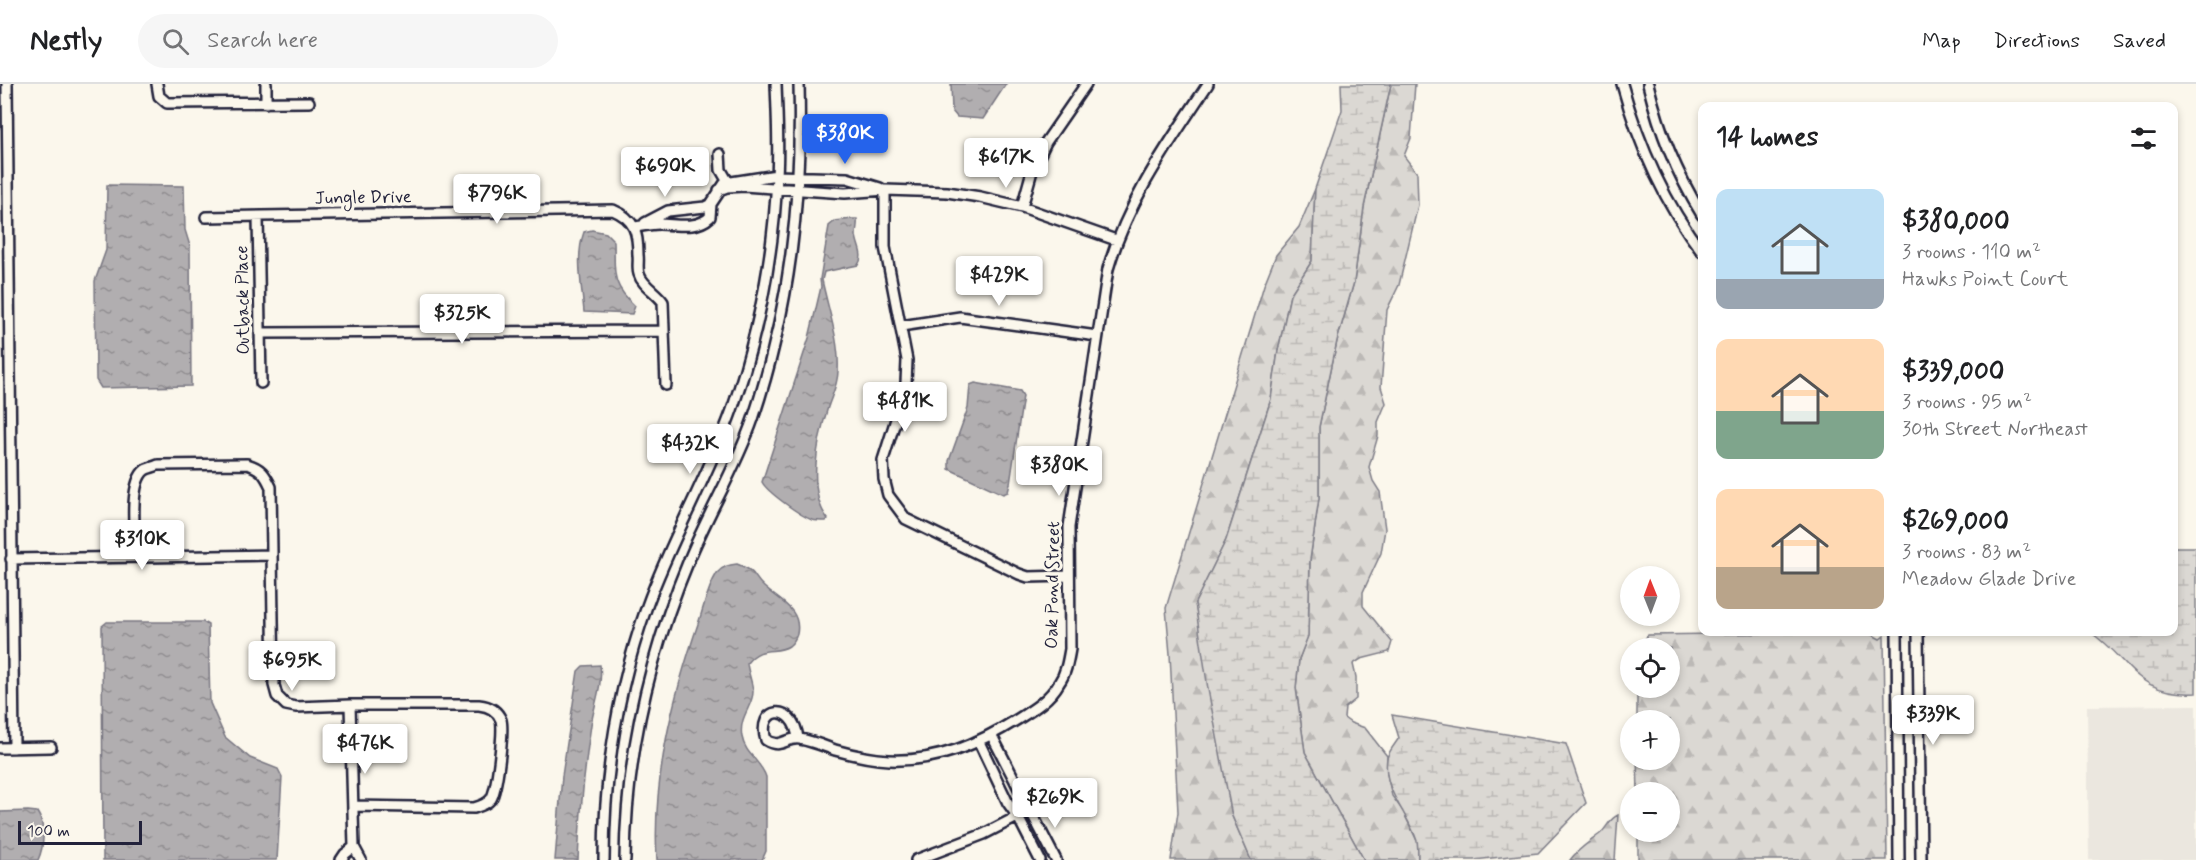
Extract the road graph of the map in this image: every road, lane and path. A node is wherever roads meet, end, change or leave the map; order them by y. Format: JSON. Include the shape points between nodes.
{"nodes":[{"id":1,"x":7,"y":84,"type":"edge"},
{"id":2,"x":157,"y":84,"type":"edge"},
{"id":3,"x":266,"y":84,"type":"edge"},
{"id":4,"x":776,"y":84,"type":"edge"},
{"id":5,"x":799,"y":84,"type":"edge"},
{"id":6,"x":1086,"y":84,"type":"edge"},
{"id":7,"x":1208,"y":84,"type":"edge"},
{"id":8,"x":1622,"y":84,"type":"edge"},
{"id":9,"x":1648,"y":84,"type":"edge"},
{"id":10,"x":309,"y":102,"type":"dead end"},
{"id":11,"x":266,"y":103,"type":"junction"},
{"id":12,"x":720,"y":154,"type":"dead end"},
{"id":13,"x":777,"y":175,"type":"junction"},
{"id":14,"x":799,"y":177,"type":"junction"},
{"id":15,"x":728,"y":182,"type":"junction"},
{"id":16,"x":719,"y":190,"type":"junction"},
{"id":17,"x":777,"y":190,"type":"junction"},
{"id":18,"x":885,"y":190,"type":"junction"},
{"id":19,"x":799,"y":191,"type":"junction"},
{"id":20,"x":711,"y":204,"type":"junction"},
{"id":21,"x":1022,"y":207,"type":"junction"},
{"id":22,"x":1698,"y":208,"type":"edge"},
{"id":23,"x":206,"y":217,"type":"dead end"},
{"id":24,"x":258,"y":217,"type":"junction"},
{"id":25,"x":635,"y":227,"type":"junction"},
{"id":26,"x":1116,"y":240,"type":"junction"},
{"id":27,"x":1698,"y":247,"type":"edge"},
{"id":28,"x":5,"y":254,"type":"edge"},
{"id":29,"x":901,"y":326,"type":"junction"},
{"id":30,"x":664,"y":331,"type":"junction"},
{"id":31,"x":261,"y":333,"type":"junction"},
{"id":32,"x":1097,"y":336,"type":"junction"},
{"id":33,"x":261,"y":383,"type":"dead end"},
{"id":34,"x":666,"y":385,"type":"dead end"},
{"id":35,"x":272,"y":555,"type":"junction"},
{"id":36,"x":136,"y":557,"type":"junction"},
{"id":37,"x":11,"y":559,"type":"junction"},
{"id":38,"x":1069,"y":576,"type":"junction"},
{"id":39,"x":1897,"y":636,"type":"edge"},
{"id":40,"x":1918,"y":636,"type":"edge"},
{"id":41,"x":350,"y":705,"type":"junction"},
{"id":42,"x":992,"y":736,"type":"junction"},
{"id":43,"x":798,"y":738,"type":"dead end"},
{"id":44,"x":979,"y":742,"type":"junction"},
{"id":45,"x":51,"y":747,"type":"dead end"},
{"id":46,"x":0,"y":748,"type":"edge"},
{"id":47,"x":14,"y":748,"type":"junction"},
{"id":48,"x":1050,"y":800,"type":"dead end"},
{"id":49,"x":353,"y":806,"type":"junction"},
{"id":50,"x":1030,"y":810,"type":"junction"},
{"id":51,"x":1018,"y":817,"type":"junction"},
{"id":52,"x":354,"y":847,"type":"junction"},
{"id":53,"x":341,"y":860,"type":"edge"},
{"id":54,"x":361,"y":860,"type":"edge"},
{"id":55,"x":604,"y":860,"type":"edge"},
{"id":56,"x":625,"y":860,"type":"edge"},
{"id":57,"x":916,"y":860,"type":"edge"},
{"id":58,"x":1040,"y":860,"type":"edge"},
{"id":59,"x":1056,"y":860,"type":"edge"},
{"id":60,"x":1899,"y":860,"type":"edge"},
{"id":61,"x":1921,"y":860,"type":"edge"}],
"edges":[{"from":1,"to":28,"type":"street"},
{"from":2,"to":11,"type":"street","via":[[159,96],[167,103]]},
{"from":3,"to":11,"type":"street"},
{"from":4,"to":13,"type":"street"},
{"from":5,"to":14,"type":"street"},
{"from":6,"to":21,"type":"street","via":[[1046,142],[1032,171]]},
{"from":7,"to":26,"type":"street","name":"Oak Pond Street","via":[[1155,163]]},
{"from":8,"to":27,"type":"street","via":[[1646,159]]},
{"from":9,"to":22,"type":"street","via":[[1671,158]]},
{"from":10,"to":11,"type":"street"},
{"from":12,"to":15,"type":"street","via":[[721,170]]},
{"from":13,"to":14,"type":"street"},
{"from":13,"to":15,"type":"street"},
{"from":13,"to":17,"type":"street"},
{"from":14,"to":18,"type":"street","via":[[847,178]]},
{"from":14,"to":19,"type":"street"},
{"from":15,"to":16,"type":"street"},
{"from":16,"to":17,"type":"street","via":[[744,186]]},
{"from":16,"to":20,"type":"street"},
{"from":17,"to":19,"type":"street"},
{"from":17,"to":55,"type":"street","via":[[758,319],[738,392],[647,606],[630,662],[608,776]]},
{"from":18,"to":19,"type":"street"},
{"from":18,"to":21,"type":"street","via":[[947,192]]},
{"from":18,"to":29,"type":"street","via":[[885,247]]},
{"from":19,"to":56,"type":"street","via":[[778,330],[752,421],[689,559],[652,667],[636,732]]},
{"from":20,"to":25,"type":"street","via":[[662,213]]},
{"from":20,"to":25,"type":"street","via":[[710,217],[699,223]]},
{"from":21,"to":26,"type":"street"},
{"from":23,"to":24,"type":"street","name":"Jungle Drive"},
{"from":24,"to":25,"type":"street","name":"Jungle Drive","via":[[606,208],[623,215]]},
{"from":24,"to":31,"type":"street","name":"Outback Place"},
{"from":25,"to":30,"type":"street","via":[[638,272],[663,302]]},
{"from":26,"to":32,"type":"street","name":"Oak Pond Street"},
{"from":28,"to":37,"type":"street"},
{"from":29,"to":32,"type":"street","via":[[960,316]]},
{"from":29,"to":38,"type":"street","via":[[907,360],[906,383],[883,460],[888,495],[896,507],[921,529],[1019,574]]},
{"from":30,"to":31,"type":"street"},
{"from":30,"to":34,"type":"street"},
{"from":31,"to":33,"type":"street","name":"Outback Place"},
{"from":32,"to":38,"type":"street","name":"Oak Pond Street","via":[[1069,527]]},
{"from":35,"to":36,"type":"street"},
{"from":35,"to":36,"type":"street","via":[[272,487],[265,472],[247,464],[158,465],[145,470],[134,490]]},
{"from":35,"to":41,"type":"street","via":[[277,696],[286,705],[296,707]]},
{"from":36,"to":37,"type":"street"},
{"from":37,"to":47,"type":"street"},
{"from":38,"to":42,"type":"street","name":"Oak Pond Street","via":[[1068,666],[1046,700]]},
{"from":39,"to":60,"type":"street"},
{"from":40,"to":61,"type":"street"},
{"from":41,"to":49,"type":"street"},
{"from":41,"to":49,"type":"street","via":[[485,706],[495,711],[502,726],[495,789],[482,806]]},
{"from":42,"to":44,"type":"street","name":"Oak Pond Street"},
{"from":42,"to":50,"type":"street"},
{"from":43,"to":44,"type":"street","name":"Oak Pond Street","via":[[863,757],[891,760],[945,754]]},
{"from":44,"to":51,"type":"street"},
{"from":45,"to":47,"type":"street"},
{"from":46,"to":47,"type":"street"},
{"from":48,"to":50,"type":"street"},
{"from":49,"to":52,"type":"street"},
{"from":50,"to":51,"type":"street"},
{"from":50,"to":59,"type":"street"},
{"from":51,"to":57,"type":"street"},
{"from":51,"to":58,"type":"street"},
{"from":52,"to":53,"type":"street"},
{"from":52,"to":54,"type":"street"}]}
